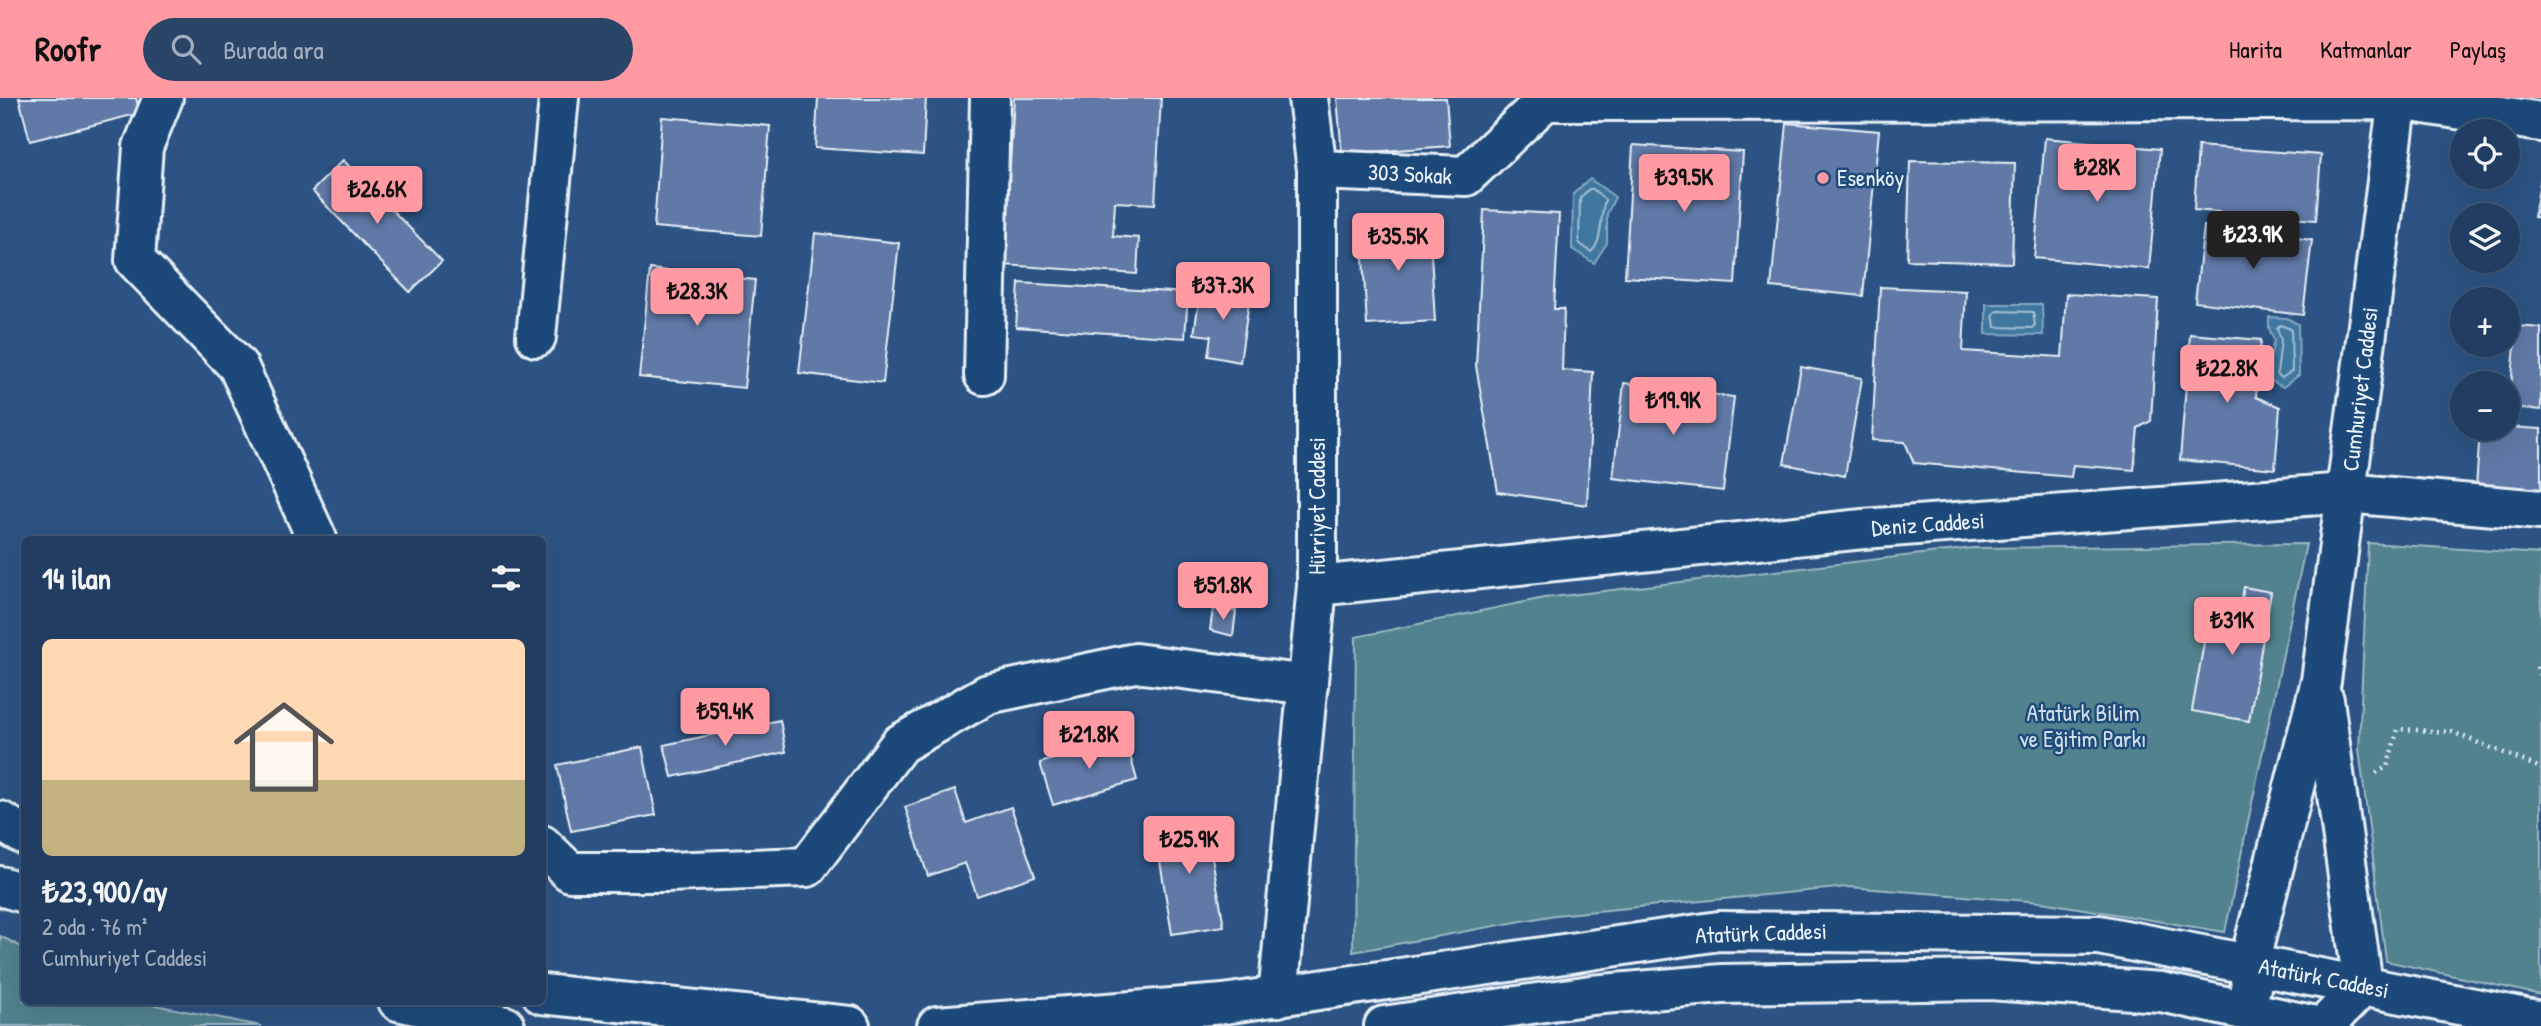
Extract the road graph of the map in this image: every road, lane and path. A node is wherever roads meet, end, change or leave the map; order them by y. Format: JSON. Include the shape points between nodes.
{"nodes":[{"id":1,"x":163,"y":98,"type":"edge"},
{"id":2,"x":559,"y":98,"type":"edge"},
{"id":3,"x":989,"y":98,"type":"edge"},
{"id":4,"x":1308,"y":98,"type":"edge"},
{"id":5,"x":2398,"y":99,"type":"edge"},
{"id":6,"x":1877,"y":100,"type":"edge"},
{"id":7,"x":1509,"y":115,"type":"edge"},
{"id":8,"x":2541,"y":122,"type":"edge"},
{"id":9,"x":1317,"y":170,"type":"junction"},
{"id":10,"x":536,"y":337,"type":"dead end"},
{"id":11,"x":984,"y":374,"type":"dead end"},
{"id":12,"x":2346,"y":493,"type":"junction"},
{"id":13,"x":2541,"y":510,"type":"edge"},
{"id":14,"x":316,"y":536,"type":"edge"},
{"id":15,"x":1317,"y":586,"type":"junction"},
{"id":16,"x":2541,"y":661,"type":"edge"},
{"id":17,"x":2541,"y":679,"type":"edge"},
{"id":18,"x":2321,"y":681,"type":"junction"},
{"id":19,"x":1308,"y":685,"type":"junction"},
{"id":20,"x":2541,"y":768,"type":"edge"},
{"id":21,"x":2337,"y":792,"type":"junction"},
{"id":22,"x":0,"y":821,"type":"edge"},
{"id":23,"x":21,"y":833,"type":"edge"},
{"id":24,"x":546,"y":849,"type":"edge"},
{"id":25,"x":0,"y":886,"type":"edge"},
{"id":26,"x":21,"y":892,"type":"edge"},
{"id":27,"x":2249,"y":964,"type":"junction"},
{"id":28,"x":2364,"y":986,"type":"junction"},
{"id":29,"x":546,"y":994,"type":"edge"},
{"id":30,"x":1278,"y":997,"type":"junction"},
{"id":31,"x":415,"y":1005,"type":"edge"},
{"id":32,"x":2253,"y":1012,"type":"junction"},
{"id":33,"x":2541,"y":1021,"type":"edge"},
{"id":34,"x":505,"y":1026,"type":"edge"},
{"id":35,"x":849,"y":1026,"type":"edge"},
{"id":36,"x":937,"y":1026,"type":"edge"},
{"id":37,"x":1384,"y":1026,"type":"edge"},
{"id":38,"x":2316,"y":1026,"type":"edge"},
{"id":39,"x":2324,"y":1026,"type":"edge"}],
"edges":[{"from":1,"to":14,"type":"street","via":[[142,148],[135,260],[239,366]]},
{"from":2,"to":10,"type":"street"},
{"from":3,"to":11,"type":"street"},
{"from":4,"to":9,"type":"street","name":"Hürriyet Caddesi"},
{"from":5,"to":6,"type":"street","name":"303 Sokak"},
{"from":5,"to":8,"type":"street","name":"303 Sokak"},
{"from":5,"to":12,"type":"street","name":"Cumhuriyet Caddesi"},
{"from":6,"to":7,"type":"street","name":"303 Sokak","via":[[1545,101]]},
{"from":7,"to":9,"type":"street","name":"303 Sokak","via":[[1465,176]]},
{"from":9,"to":15,"type":"street","name":"Hürriyet Caddesi"},
{"from":12,"to":13,"type":"street","name":"Deniz Caddesi"},
{"from":12,"to":15,"type":"street","name":"Deniz Caddesi","via":[[1863,529]]},
{"from":12,"to":18,"type":"street","name":"Cumhuriyet Caddesi"},
{"from":15,"to":19,"type":"street","name":"Hürriyet Caddesi"},
{"from":16,"to":17,"type":"path","via":[[2537,666]]},
{"from":18,"to":21,"type":"street","name":"Cumhuriyet Caddesi"},
{"from":18,"to":27,"type":"street","name":"Cumhuriyet Caddesi"},
{"from":19,"to":24,"type":"street","via":[[1135,663],[988,694],[900,744],[807,867],[570,872]]},
{"from":19,"to":30,"type":"street","name":"Hürriyet Caddesi"},
{"from":20,"to":21,"type":"path","via":[[2452,732],[2398,729],[2387,767]]},
{"from":21,"to":28,"type":"street","name":"Cumhuriyet Caddesi"},
{"from":22,"to":23,"type":"street"},
{"from":25,"to":26,"type":"street"},
{"from":27,"to":28,"type":"street","name":"Atatürk Caddesi"},
{"from":27,"to":30,"type":"street","name":"Atatürk Caddesi","via":[[2099,935],[1719,930]]},
{"from":27,"to":32,"type":"street","name":"Cumhuriyet Caddesi"},
{"from":28,"to":33,"type":"street","name":"Atatürk Caddesi"},
{"from":28,"to":39,"type":"street"},
{"from":29,"to":35,"type":"street"},
{"from":30,"to":36,"type":"street","name":"Atatürk Caddesi"},
{"from":31,"to":34,"type":"street"},
{"from":32,"to":37,"type":"street","name":"Atatürk Caddesi","via":[[2161,992],[1990,980],[1722,984],[1591,995]]},
{"from":32,"to":38,"type":"street","name":"Atatürk Caddesi"}]}
